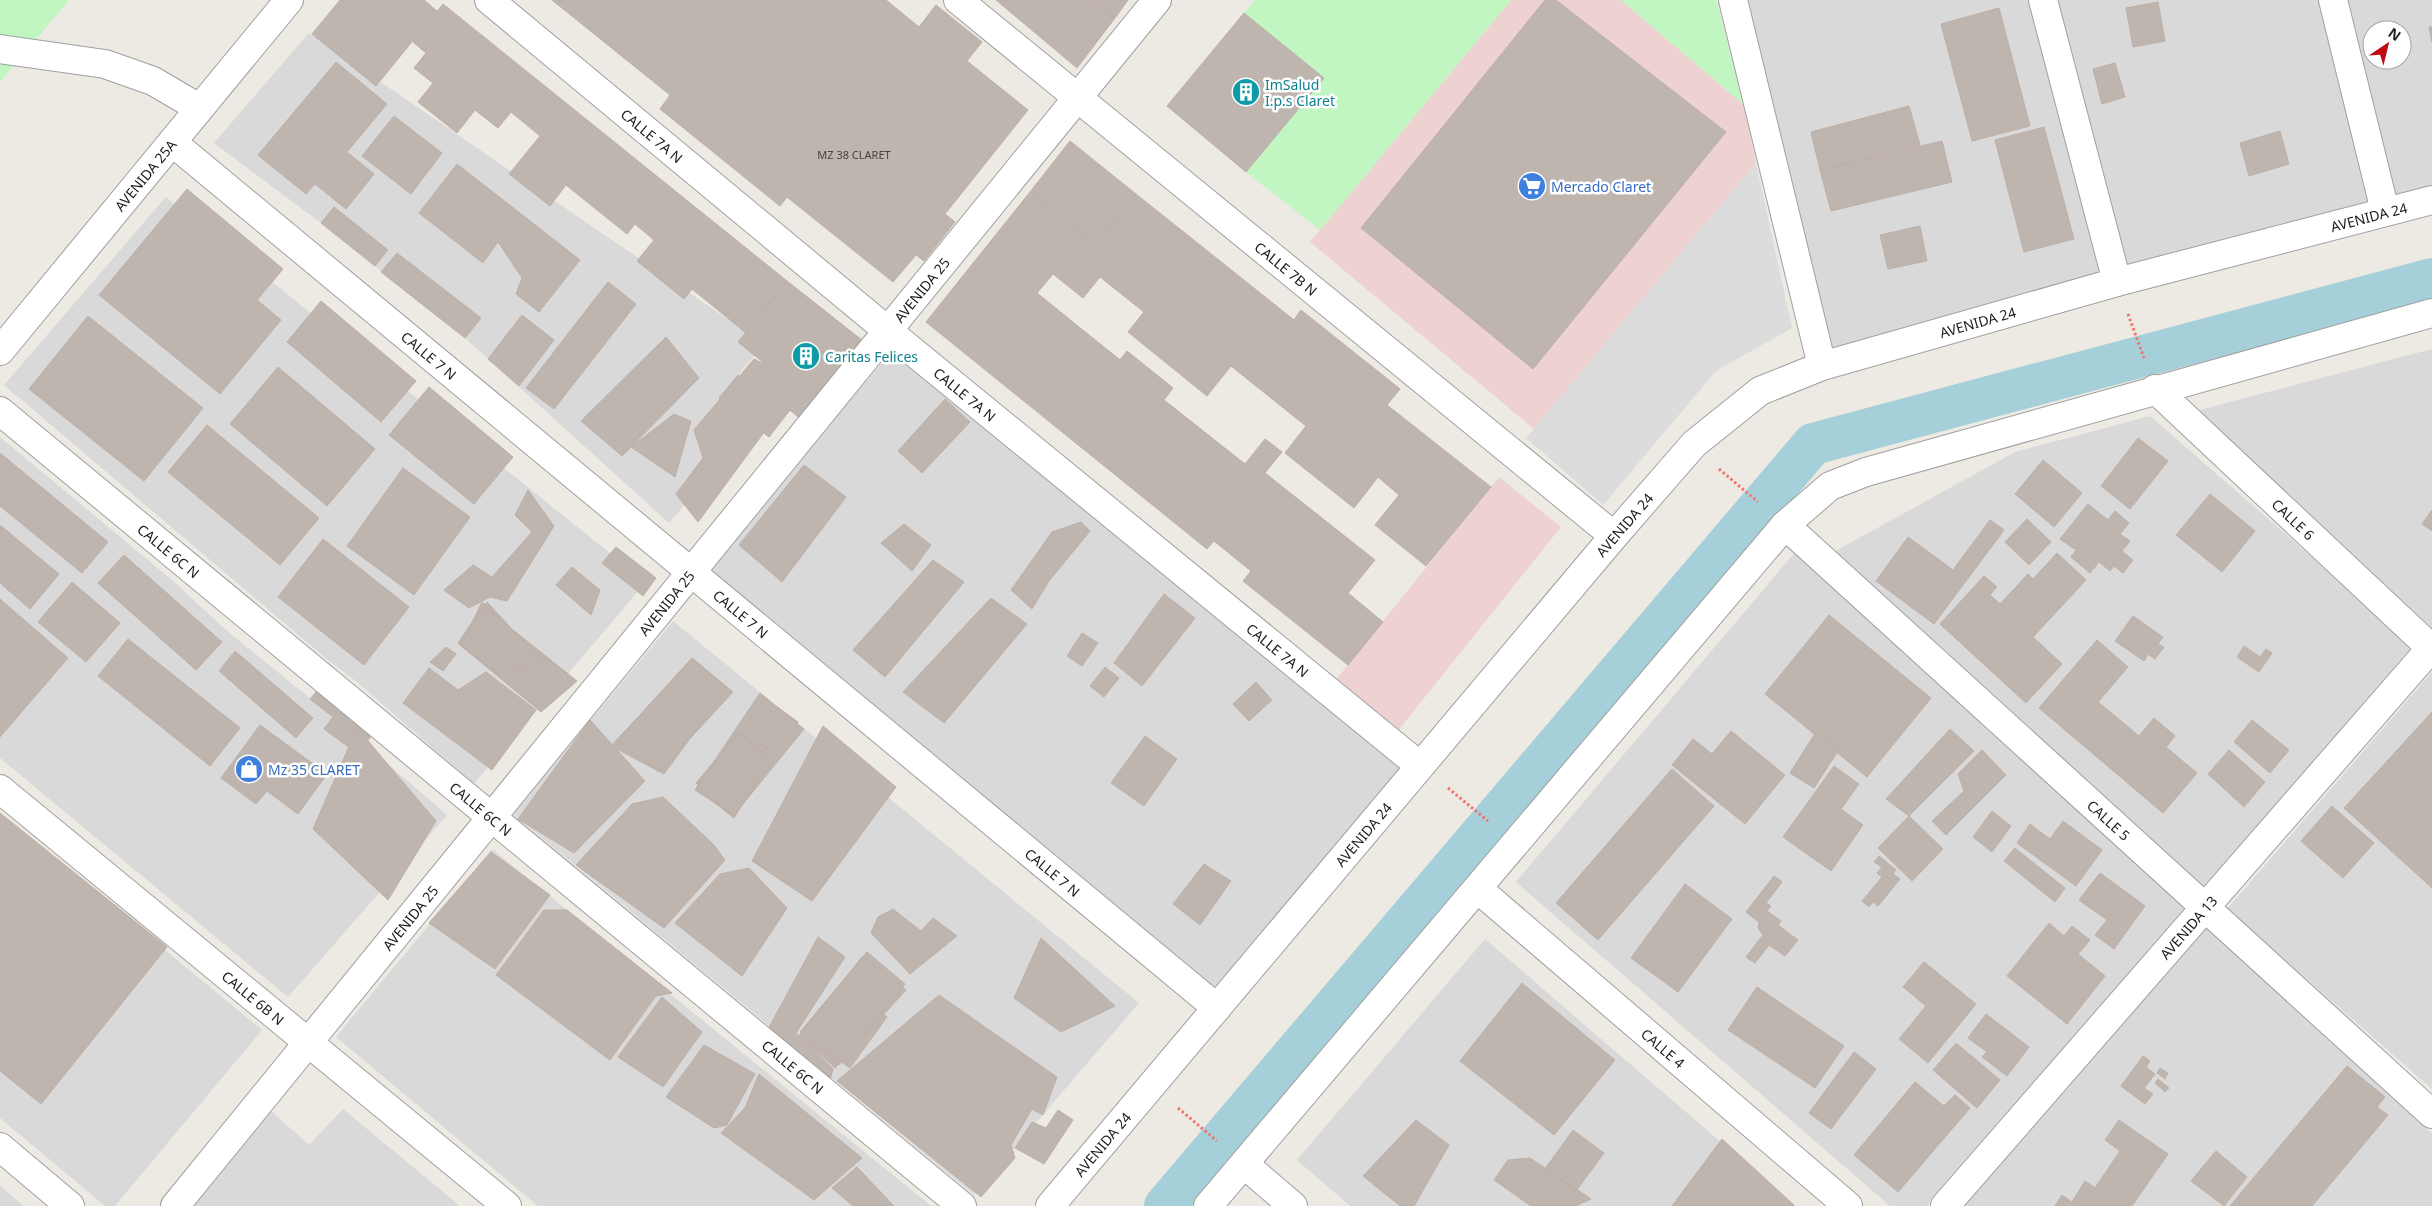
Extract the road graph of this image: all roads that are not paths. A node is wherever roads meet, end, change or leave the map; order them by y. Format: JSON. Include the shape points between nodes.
{"nodes":[{"id":1,"x":289,"y":0,"type":"edge"},
{"id":2,"x":488,"y":0,"type":"edge"},
{"id":3,"x":958,"y":0,"type":"edge"},
{"id":4,"x":1157,"y":0,"type":"edge"},
{"id":5,"x":1733,"y":0,"type":"edge"},
{"id":6,"x":2043,"y":0,"type":"edge"},
{"id":7,"x":2333,"y":0,"type":"edge"},
{"id":8,"x":0,"y":49,"type":"edge"},
{"id":9,"x":1077,"y":98,"type":"junction"},
{"id":10,"x":199,"y":108,"type":"junction"},
{"id":11,"x":172,"y":142,"type":"junction"},
{"id":12,"x":2432,"y":200,"type":"edge"},
{"id":13,"x":2385,"y":211,"type":"junction"},
{"id":14,"x":2117,"y":282,"type":"junction"},
{"id":15,"x":2432,"y":312,"type":"edge"},
{"id":16,"x":888,"y":331,"type":"junction"},
{"id":17,"x":0,"y":351,"type":"edge"},
{"id":18,"x":1822,"y":366,"type":"junction"},
{"id":19,"x":2151,"y":377,"type":"junction"},
{"id":20,"x":0,"y":412,"type":"edge"},
{"id":21,"x":1785,"y":525,"type":"junction"},
{"id":22,"x":1614,"y":536,"type":"junction"},
{"id":23,"x":691,"y":573,"type":"junction"},
{"id":24,"x":2432,"y":648,"type":"edge"},
{"id":25,"x":1420,"y":766,"type":"junction"},
{"id":26,"x":0,"y":788,"type":"edge"},
{"id":27,"x":492,"y":818,"type":"junction"},
{"id":28,"x":1478,"y":889,"type":"junction"},
{"id":29,"x":2205,"y":908,"type":"junction"},
{"id":30,"x":1217,"y":1008,"type":"junction"},
{"id":31,"x":308,"y":1043,"type":"junction"},
{"id":32,"x":2432,"y":1114,"type":"edge"},
{"id":33,"x":0,"y":1147,"type":"edge"},
{"id":34,"x":1234,"y":1156,"type":"junction"},
{"id":35,"x":70,"y":1206,"type":"edge"},
{"id":36,"x":175,"y":1206,"type":"edge"},
{"id":37,"x":507,"y":1206,"type":"edge"},
{"id":38,"x":962,"y":1206,"type":"edge"},
{"id":39,"x":1050,"y":1206,"type":"edge"},
{"id":40,"x":1208,"y":1206,"type":"edge"},
{"id":41,"x":1293,"y":1206,"type":"edge"},
{"id":42,"x":1848,"y":1206,"type":"edge"},
{"id":43,"x":1945,"y":1206,"type":"edge"}],
"edges":[{"from":1,"to":10,"type":"street","name":"AVENIDA 25A"},
{"from":2,"to":16,"type":"street","name":"CALLE 7A N"},
{"from":3,"to":9,"type":"street","name":"CALLE 7B N"},
{"from":4,"to":9,"type":"street","name":"AVENIDA 25"},
{"from":5,"to":18,"type":"street"},
{"from":6,"to":14,"type":"street"},
{"from":7,"to":13,"type":"street"},
{"from":8,"to":10,"type":"street","via":[[105,64],[153,80]]},
{"from":9,"to":16,"type":"street","name":"AVENIDA 25"},
{"from":9,"to":22,"type":"street","name":"CALLE 7B N"},
{"from":10,"to":11,"type":"street","name":"AVENIDA 25A"},
{"from":11,"to":17,"type":"street","name":"AVENIDA 25A"},
{"from":11,"to":23,"type":"street","name":"CALLE 7 N"},
{"from":12,"to":13,"type":"street","name":"AVENIDA 24"},
{"from":13,"to":14,"type":"street","name":"AVENIDA 24"},
{"from":14,"to":18,"type":"street","name":"AVENIDA 24"},
{"from":15,"to":19,"type":"street"},
{"from":16,"to":23,"type":"street","name":"AVENIDA 25"},
{"from":16,"to":25,"type":"street","name":"CALLE 7A N"},
{"from":18,"to":22,"type":"street","name":"AVENIDA 24","via":[[1760,391],[1694,444]]},
{"from":19,"to":21,"type":"street","via":[[1830,486]]},
{"from":19,"to":24,"type":"street","name":"CALLE 6"},
{"from":20,"to":27,"type":"street","name":"CALLE 6C N"},
{"from":21,"to":28,"type":"street"},
{"from":21,"to":29,"type":"street","name":"CALLE 5"},
{"from":22,"to":25,"type":"street","name":"AVENIDA 24"},
{"from":23,"to":27,"type":"street","name":"AVENIDA 25"},
{"from":23,"to":30,"type":"street","name":"CALLE 7 N"},
{"from":24,"to":29,"type":"street","name":"AVENIDA 13"},
{"from":25,"to":30,"type":"street","name":"AVENIDA 24"},
{"from":26,"to":31,"type":"street","name":"CALLE 6B N"},
{"from":27,"to":31,"type":"street","name":"AVENIDA 25"},
{"from":27,"to":38,"type":"street","name":"CALLE 6C N"},
{"from":28,"to":34,"type":"street"},
{"from":28,"to":42,"type":"street","name":"CALLE 4"},
{"from":29,"to":32,"type":"street","name":"CALLE 5"},
{"from":29,"to":43,"type":"street","name":"AVENIDA 13"},
{"from":30,"to":39,"type":"street","name":"AVENIDA 24"},
{"from":31,"to":36,"type":"street","name":"AVENIDA 25"},
{"from":31,"to":37,"type":"street","name":"CALLE 6B N"},
{"from":33,"to":35,"type":"street"},
{"from":34,"to":40,"type":"street"},
{"from":34,"to":41,"type":"street"}]}
